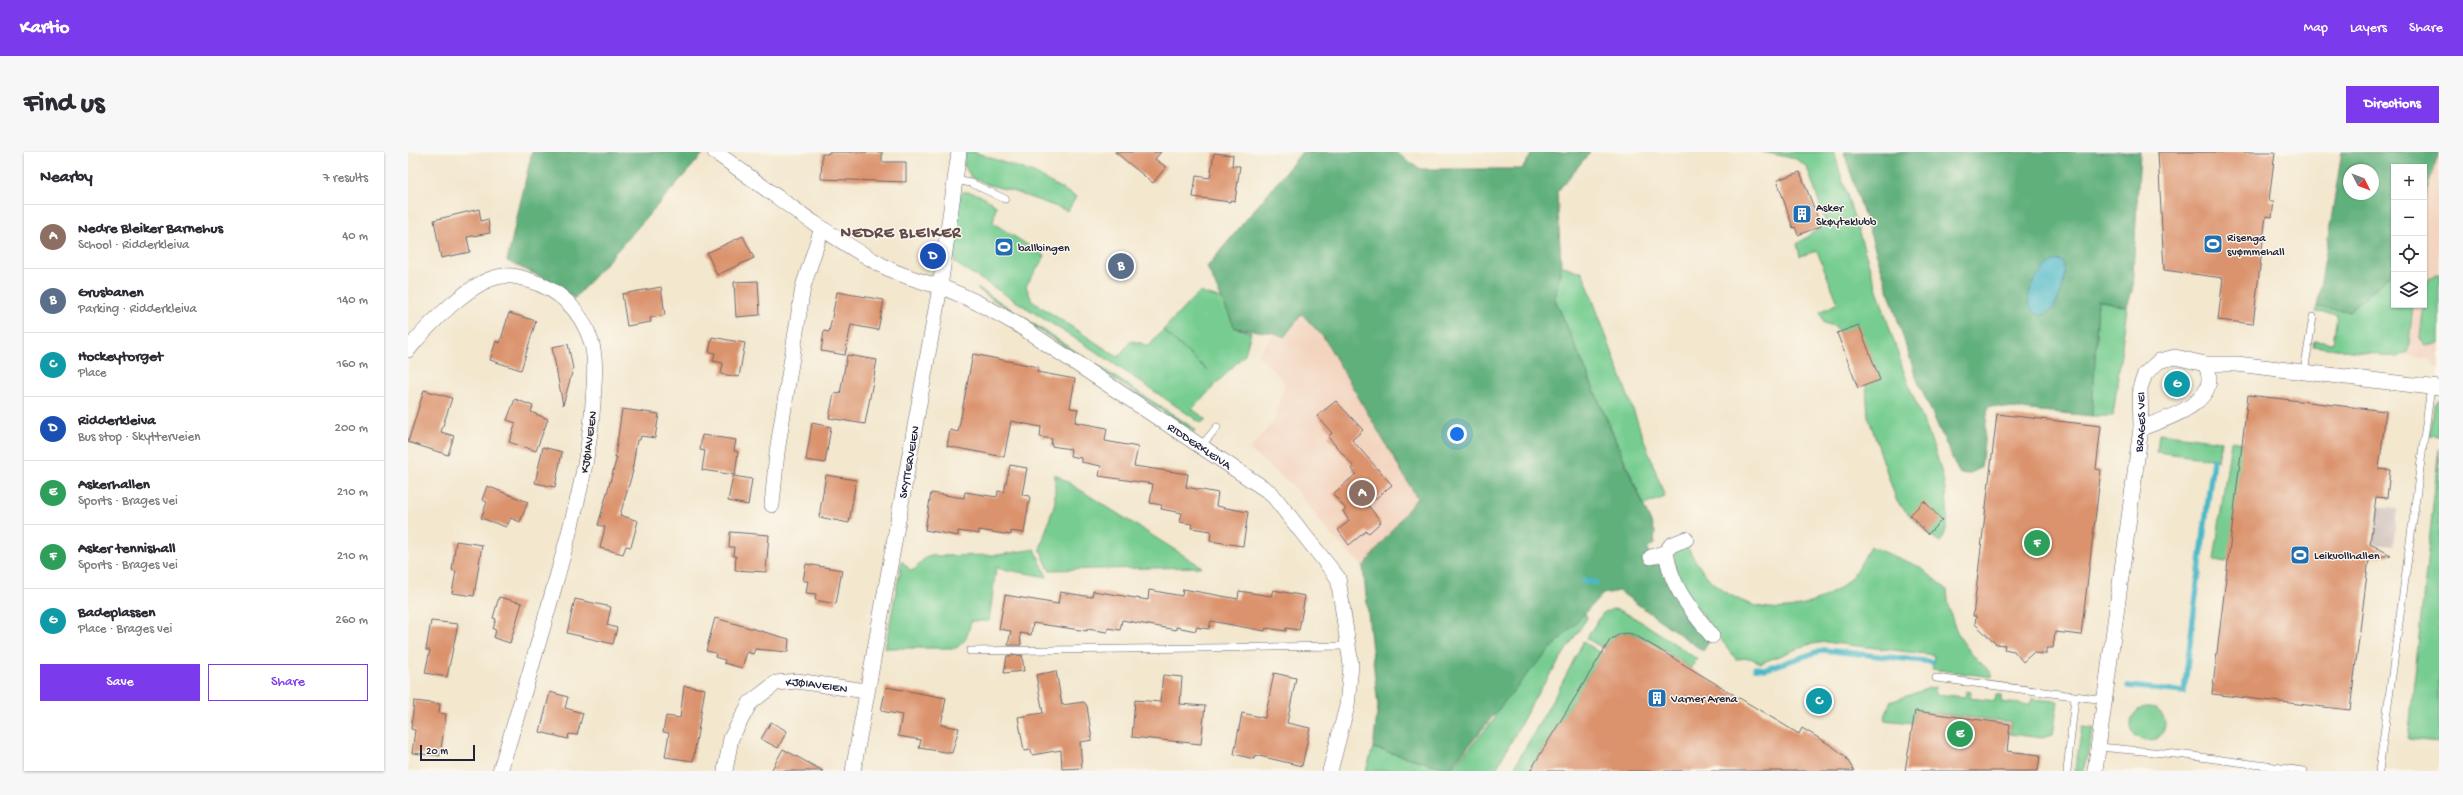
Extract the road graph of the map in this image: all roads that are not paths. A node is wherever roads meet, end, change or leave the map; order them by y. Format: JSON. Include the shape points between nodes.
{"nodes":[{"id":1,"x":715,"y":152,"type":"edge"},
{"id":2,"x":959,"y":152,"type":"edge"},
{"id":3,"x":955,"y":180,"type":"junction"},
{"id":4,"x":1005,"y":199,"type":"dead end"},
{"id":5,"x":822,"y":228,"type":"junction"},
{"id":6,"x":940,"y":287,"type":"junction"},
{"id":7,"x":2313,"y":318,"type":"dead end"},
{"id":8,"x":408,"y":350,"type":"edge"},
{"id":9,"x":2205,"y":364,"type":"junction"},
{"id":10,"x":2304,"y":373,"type":"junction"},
{"id":11,"x":2435,"y":388,"type":"edge"},
{"id":12,"x":1217,"y":427,"type":"dead end"},
{"id":13,"x":2141,"y":428,"type":"junction"},
{"id":14,"x":1202,"y":445,"type":"junction"},
{"id":15,"x":772,"y":504,"type":"dead end"},
{"id":16,"x":1686,"y":539,"type":"dead end"},
{"id":17,"x":1666,"y":552,"type":"junction"},
{"id":18,"x":1651,"y":557,"type":"dead end"},
{"id":19,"x":1712,"y":636,"type":"dead end"},
{"id":20,"x":1349,"y":646,"type":"junction"},
{"id":21,"x":970,"y":651,"type":"dead end"},
{"id":22,"x":1936,"y":678,"type":"dead end"},
{"id":23,"x":866,"y":691,"type":"junction"},
{"id":24,"x":2075,"y":697,"type":"junction"},
{"id":25,"x":2105,"y":700,"type":"junction"},
{"id":26,"x":2099,"y":747,"type":"junction"},
{"id":27,"x":500,"y":771,"type":"edge"},
{"id":28,"x":725,"y":771,"type":"edge"},
{"id":29,"x":853,"y":771,"type":"edge"},
{"id":30,"x":1330,"y":771,"type":"edge"},
{"id":31,"x":2067,"y":771,"type":"edge"},
{"id":32,"x":2095,"y":771,"type":"edge"},
{"id":33,"x":2304,"y":771,"type":"edge"},
{"id":34,"x":2379,"y":771,"type":"edge"}],
"edges":[{"from":1,"to":5,"type":"street","name":"RIDDERKLEIVA"},
{"from":2,"to":3,"type":"street","name":"SKYTTERVEIEN"},
{"from":3,"to":4,"type":"lane","via":[[971,183]]},
{"from":3,"to":6,"type":"street","name":"SKYTTERVEIEN"},
{"from":5,"to":6,"type":"street","name":"RIDDERKLEIVA","via":[[887,268],[912,280]]},
{"from":5,"to":15,"type":"street","via":[[803,287],[777,452]]},
{"from":6,"to":14,"type":"street","name":"RIDDERKLEIVA","via":[[979,303],[1020,326]]},
{"from":6,"to":23,"type":"street","name":"SKYTTERVEIEN"},
{"from":7,"to":10,"type":"lane"},
{"from":8,"to":27,"type":"street","name":"KJØIAVEIEN","via":[[449,307],[476,287],[502,276],[519,277],[541,284],[561,296],[574,309],[592,343],[594,380],[590,440],[578,501],[530,675]]},
{"from":9,"to":10,"type":"street","name":"BRAGES VEI","via":[[2237,364]]},
{"from":9,"to":13,"type":"street","via":[[2210,380],[2207,391],[2199,400],[2180,413]]},
{"from":9,"to":13,"type":"street","name":"BRAGES VEI","via":[[2175,357],[2158,361],[2151,366],[2140,388]]},
{"from":10,"to":11,"type":"street","name":"BRAGES VEI"},
{"from":11,"to":34,"type":"lane"},
{"from":12,"to":14,"type":"lane"},
{"from":13,"to":25,"type":"street","name":"BRAGES VEI"},
{"from":14,"to":20,"type":"street","name":"RIDDERKLEIVA","via":[[1271,493],[1338,578]]},
{"from":16,"to":17,"type":"street","via":[[1671,545]]},
{"from":17,"to":18,"type":"street"},
{"from":17,"to":19,"type":"street","via":[[1668,571],[1675,584]]},
{"from":20,"to":21,"type":"lane"},
{"from":20,"to":30,"type":"street","name":"RIDDERKLEIVA","via":[[1351,665],[1347,706]]},
{"from":22,"to":24,"type":"lane"},
{"from":23,"to":28,"type":"street","name":"KJØIAVEIEN","via":[[797,681],[776,683],[750,703],[731,738]]},
{"from":23,"to":29,"type":"street","name":"SKYTTERVEIEN"},
{"from":24,"to":25,"type":"lane"},
{"from":24,"to":31,"type":"lane"},
{"from":25,"to":26,"type":"street","name":"BRAGES VEI"},
{"from":26,"to":32,"type":"street","name":"BRAGES VEI"},
{"from":26,"to":33,"type":"lane","via":[[2185,755]]}]}
